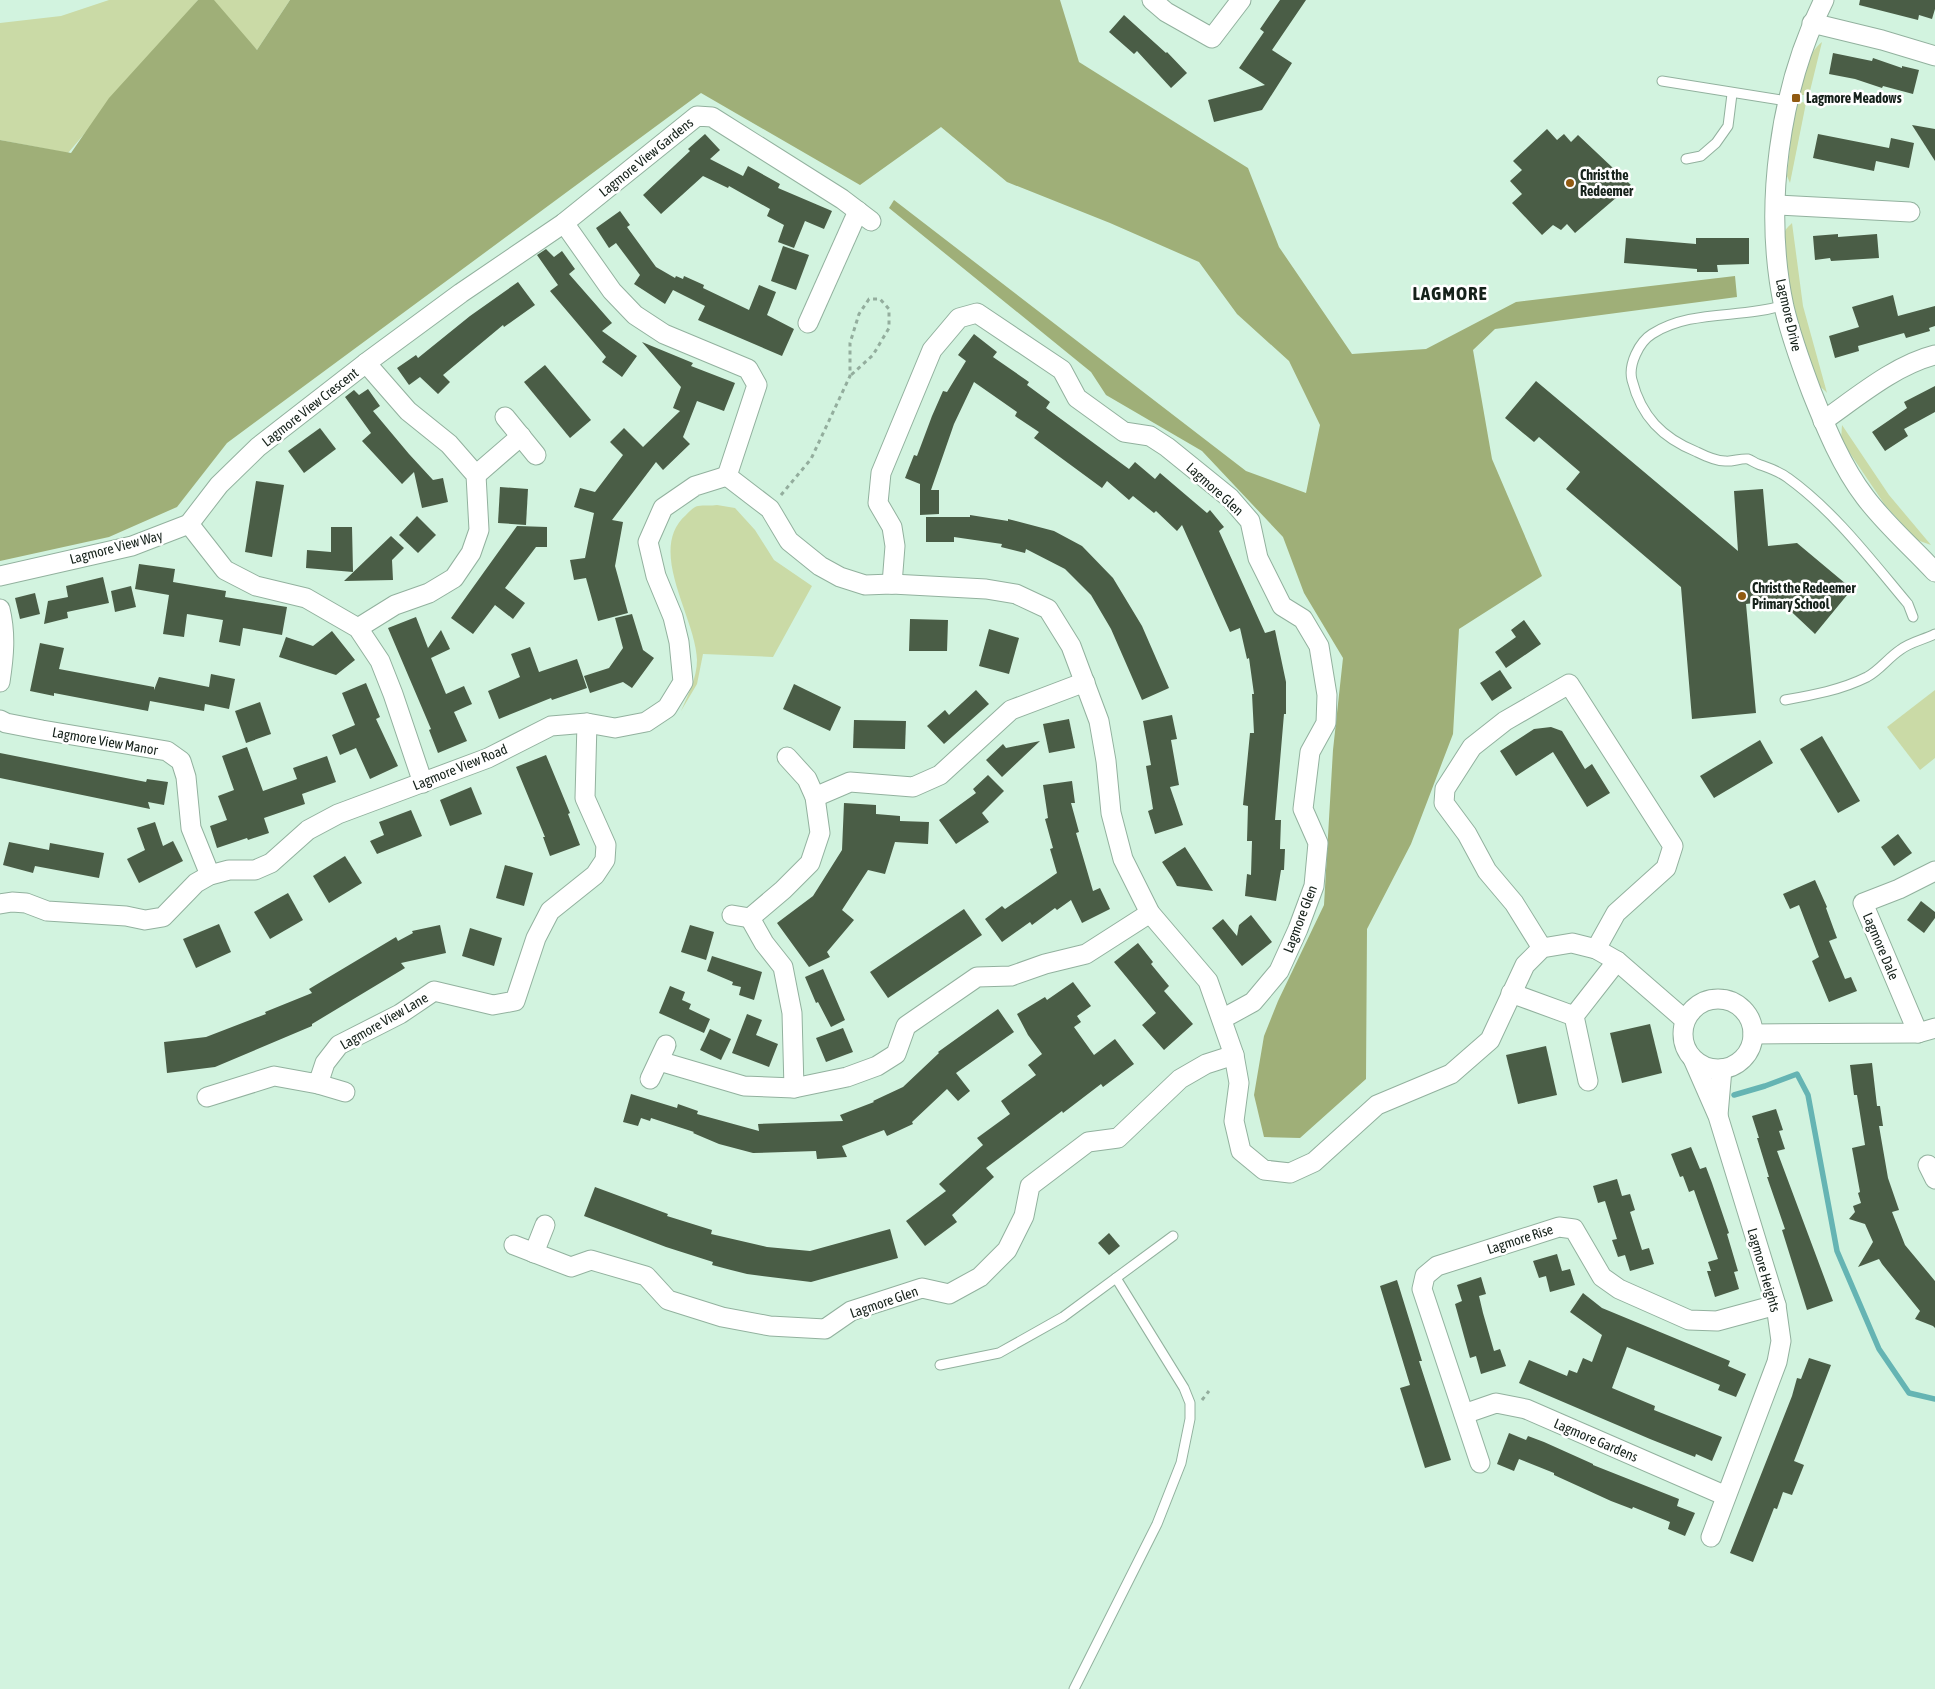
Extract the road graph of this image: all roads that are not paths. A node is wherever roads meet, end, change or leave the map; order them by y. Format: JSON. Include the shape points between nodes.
{"nodes":[{"id":1,"x":1152,"y":0,"type":"edge"},
{"id":2,"x":1241,"y":0,"type":"edge"},
{"id":3,"x":1824,"y":0,"type":"edge"},
{"id":4,"x":1812,"y":22,"type":"junction"},
{"id":5,"x":1935,"y":56,"type":"edge"},
{"id":6,"x":1662,"y":82,"type":"dead end"},
{"id":7,"x":1732,"y":94,"type":"junction"},
{"id":8,"x":1787,"y":101,"type":"junction"},
{"id":9,"x":1686,"y":159,"type":"dead end"},
{"id":10,"x":1776,"y":205,"type":"junction"},
{"id":11,"x":1910,"y":212,"type":"dead end"},
{"id":12,"x":564,"y":223,"type":"junction"},
{"id":13,"x":1784,"y":305,"type":"junction"},
{"id":14,"x":808,"y":324,"type":"dead end"},
{"id":15,"x":1935,"y":355,"type":"edge"},
{"id":16,"x":366,"y":363,"type":"junction"},
{"id":17,"x":504,"y":417,"type":"dead end"},
{"id":18,"x":1823,"y":421,"type":"junction"},
{"id":19,"x":520,"y":436,"type":"junction"},
{"id":20,"x":536,"y":454,"type":"dead end"},
{"id":21,"x":476,"y":475,"type":"junction"},
{"id":22,"x":726,"y":476,"type":"junction"},
{"id":23,"x":189,"y":524,"type":"junction"},
{"id":24,"x":1934,"y":570,"type":"edge"},
{"id":25,"x":0,"y":576,"type":"edge"},
{"id":26,"x":892,"y":584,"type":"junction"},
{"id":27,"x":0,"y":609,"type":"edge"},
{"id":28,"x":1913,"y":616,"type":"dead end"},
{"id":29,"x":358,"y":628,"type":"junction"},
{"id":30,"x":1935,"y":634,"type":"edge"},
{"id":31,"x":0,"y":682,"type":"edge"},
{"id":32,"x":1085,"y":682,"type":"junction"},
{"id":33,"x":1785,"y":700,"type":"dead end"},
{"id":34,"x":0,"y":720,"type":"edge"},
{"id":35,"x":587,"y":723,"type":"junction"},
{"id":36,"x":787,"y":757,"type":"dead end"},
{"id":37,"x":423,"y":783,"type":"junction"},
{"id":38,"x":815,"y":797,"type":"junction"},
{"id":39,"x":1935,"y":871,"type":"edge"},
{"id":40,"x":210,"y":875,"type":"junction"},
{"id":41,"x":0,"y":904,"type":"edge"},
{"id":42,"x":1150,"y":913,"type":"junction"},
{"id":43,"x":1542,"y":948,"type":"junction"},
{"id":44,"x":1596,"y":949,"type":"junction"},
{"id":45,"x":1617,"y":961,"type":"junction"},
{"id":46,"x":1511,"y":993,"type":"junction"},
{"id":47,"x":1574,"y":1016,"type":"junction"},
{"id":48,"x":1222,"y":1019,"type":"junction"},
{"id":49,"x":1685,"y":1020,"type":"junction"},
{"id":50,"x":1926,"y":1031,"type":"edge"},
{"id":51,"x":1753,"y":1034,"type":"junction"},
{"id":52,"x":1234,"y":1055,"type":"junction"},
{"id":53,"x":1693,"y":1059,"type":"junction"},
{"id":54,"x":1722,"y":1069,"type":"junction"},
{"id":55,"x":650,"y":1079,"type":"dead end"},
{"id":56,"x":1588,"y":1082,"type":"dead end"},
{"id":57,"x":318,"y":1084,"type":"junction"},
{"id":58,"x":794,"y":1088,"type":"junction"},
{"id":59,"x":345,"y":1092,"type":"dead end"},
{"id":60,"x":207,"y":1097,"type":"dead end"},
{"id":61,"x":1718,"y":1116,"type":"junction"},
{"id":62,"x":545,"y":1225,"type":"dead end"},
{"id":63,"x":1173,"y":1236,"type":"dead end"},
{"id":64,"x":514,"y":1245,"type":"dead end"},
{"id":65,"x":534,"y":1253,"type":"junction"},
{"id":66,"x":1116,"y":1278,"type":"junction"},
{"id":67,"x":1776,"y":1305,"type":"junction"},
{"id":68,"x":940,"y":1365,"type":"dead end"},
{"id":69,"x":1464,"y":1414,"type":"junction"},
{"id":70,"x":1480,"y":1463,"type":"dead end"},
{"id":71,"x":1726,"y":1496,"type":"junction"},
{"id":72,"x":1712,"y":1537,"type":"dead end"},
{"id":73,"x":1074,"y":1689,"type":"edge"}],
"edges":[{"from":1,"to":2,"type":"street","via":[[1166,12],[1212,38]]},
{"from":3,"to":4,"type":"street","name":"Lagmore Drive"},
{"from":4,"to":5,"type":"street"},
{"from":4,"to":8,"type":"street","name":"Lagmore Drive"},
{"from":6,"to":7,"type":"lane"},
{"from":7,"to":8,"type":"lane"},
{"from":7,"to":9,"type":"lane","via":[[1728,126],[1716,143],[1701,156]]},
{"from":8,"to":10,"type":"street","name":"Lagmore Drive"},
{"from":10,"to":11,"type":"street"},
{"from":10,"to":13,"type":"street","name":"Lagmore Drive","via":[[1776,243]]},
{"from":12,"to":14,"type":"street","name":"Lagmore View Gardens","via":[[697,116],[712,117],[865,216]]},
{"from":12,"to":16,"type":"street","name":"Lagmore View Gardens"},
{"from":12,"to":22,"type":"street","via":[[612,291],[635,315],[664,334],[748,369],[757,385]]},
{"from":13,"to":18,"type":"street","name":"Lagmore Drive","via":[[1794,345]]},
{"from":13,"to":28,"type":"lane","via":[[1697,318],[1650,334],[1633,362],[1630,375],[1635,393],[1653,425],[1684,447],[1725,461],[1748,459],[1774,469],[1812,497],[1841,525],[1908,604]]},
{"from":15,"to":18,"type":"street","via":[[1918,360],[1868,389]]},
{"from":16,"to":21,"type":"street","name":"Lagmore View Crescent","via":[[408,411],[449,444]]},
{"from":16,"to":23,"type":"street","name":"Lagmore View Crescent","via":[[258,447],[219,486]]},
{"from":17,"to":19,"type":"street"},
{"from":18,"to":24,"type":"street","name":"Lagmore Drive","via":[[1865,497]]},
{"from":19,"to":20,"type":"street"},
{"from":19,"to":21,"type":"street"},
{"from":21,"to":29,"type":"street","via":[[479,530],[471,553],[454,578],[428,593],[394,606]]},
{"from":22,"to":26,"type":"street","via":[[770,510],[789,541],[820,566],[840,577],[864,584]]},
{"from":22,"to":35,"type":"street","name":"Lagmore View Road","via":[[695,486],[663,508],[648,542],[656,576],[673,617],[683,682],[667,708],[646,722],[615,728]]},
{"from":23,"to":25,"type":"street","name":"Lagmore View Way","via":[[132,546]]},
{"from":23,"to":29,"type":"street","via":[[225,570],[256,586],[306,598]]},
{"from":26,"to":32,"type":"street","via":[[986,589],[1016,594],[1048,609],[1072,646]]},
{"from":26,"to":48,"type":"street","name":"Lagmore Glen","via":[[895,546],[892,527],[878,503],[881,473],[932,350],[959,318],[977,313],[1062,370],[1077,398],[1124,432],[1150,436],[1167,447],[1230,498],[1250,521],[1258,558],[1282,606],[1303,619],[1319,646],[1327,695],[1326,723],[1310,752],[1303,809],[1318,843],[1314,886],[1279,971],[1253,1002]]},
{"from":27,"to":31,"type":"street","via":[[5,651]]},
{"from":29,"to":37,"type":"street","via":[[380,661]]},
{"from":30,"to":33,"type":"lane","via":[[1899,650],[1866,677],[1836,689]]},
{"from":32,"to":38,"type":"street","via":[[1011,710],[940,775],[913,787],[850,782]]},
{"from":32,"to":42,"type":"street","via":[[1099,721],[1111,814],[1122,859]]},
{"from":34,"to":40,"type":"street","name":"Lagmore View Manor","via":[[166,751],[181,761],[186,777],[191,828]]},
{"from":35,"to":37,"type":"street","name":"Lagmore View Road","via":[[551,726],[488,758]]},
{"from":35,"to":57,"type":"street","name":"Lagmore View Lane","via":[[585,798],[606,845],[605,860],[596,875],[550,911],[536,938],[515,1001],[493,1005],[434,992],[400,1014],[339,1045],[325,1063]]},
{"from":36,"to":38,"type":"street","via":[[807,779]]},
{"from":37,"to":40,"type":"street","name":"Lagmore View Road","via":[[338,814],[308,830],[272,863],[255,870],[229,870]]},
{"from":38,"to":58,"type":"street","via":[[820,832],[810,863],[783,890],[741,916],[783,967],[792,1013]]},
{"from":39,"to":50,"type":"street","name":"Lagmore Dale","via":[[1863,903]]},
{"from":40,"to":41,"type":"street","name":"Lagmore View Road","via":[[196,883],[163,917],[145,920],[47,911],[26,903]]},
{"from":42,"to":48,"type":"street","via":[[1208,981]]},
{"from":42,"to":58,"type":"street","via":[[1086,954],[1011,976],[977,977],[906,1026],[896,1054],[883,1062],[846,1077]]},
{"from":43,"to":44,"type":"street","via":[[1572,943]]},
{"from":43,"to":44,"type":"street","via":[[1444,803],[1445,789],[1472,747],[1505,720],[1569,684],[1673,846],[1666,868],[1616,913]]},
{"from":43,"to":46,"type":"street","via":[[1524,965]]},
{"from":44,"to":45,"type":"street"},
{"from":45,"to":47,"type":"street"},
{"from":45,"to":49,"type":"street"},
{"from":46,"to":47,"type":"street"},
{"from":46,"to":52,"type":"street","via":[[1490,1040],[1451,1074],[1377,1105],[1314,1162],[1290,1173],[1264,1170],[1241,1151],[1234,1121],[1239,1083]]},
{"from":47,"to":56,"type":"street"},
{"from":48,"to":52,"type":"street"},
{"from":49,"to":51,"type":"street","via":[[1701,1002],[1725,999],[1745,1012]]},
{"from":49,"to":53,"type":"street","via":[[1683,1041]]},
{"from":50,"to":51,"type":"street","name":"Lagmore Dale"},
{"from":51,"to":54,"type":"street","via":[[1747,1053],[1732,1066]]},
{"from":52,"to":65,"type":"street","name":"Lagmore Glen","via":[[1206,1064],[1180,1079],[1118,1138],[1088,1142],[1030,1186],[1024,1216],[1007,1250],[980,1278],[949,1294],[922,1288],[851,1311],[825,1329],[770,1326],[722,1317],[668,1300],[646,1276],[591,1260],[571,1266]]},
{"from":53,"to":54,"type":"street","via":[[1702,1065]]},
{"from":53,"to":61,"type":"street","name":"Lagmore Heights"},
{"from":54,"to":61,"type":"street","name":"Lagmore Heights"},
{"from":55,"to":58,"type":"street","via":[[662,1053],[744,1086]]},
{"from":57,"to":59,"type":"street"},
{"from":57,"to":60,"type":"street","via":[[274,1076]]},
{"from":61,"to":67,"type":"street","name":"Lagmore Heights"},
{"from":62,"to":65,"type":"street"},
{"from":63,"to":66,"type":"lane"},
{"from":64,"to":65,"type":"street","name":"Lagmore Glen"},
{"from":66,"to":68,"type":"lane","via":[[1063,1318],[1000,1352]]},
{"from":66,"to":73,"type":"lane","via":[[1184,1388],[1190,1403],[1190,1419],[1181,1463],[1157,1524]]},
{"from":67,"to":69,"type":"street","name":"Lagmore Rise","via":[[1717,1321],[1690,1320],[1619,1289],[1602,1277],[1574,1228],[1559,1227],[1437,1266],[1425,1276],[1422,1289]]},
{"from":67,"to":71,"type":"street","name":"Lagmore Heights","via":[[1781,1340],[1777,1362]]},
{"from":69,"to":70,"type":"street","name":"Lagmore Rise"},
{"from":69,"to":71,"type":"street","name":"Lagmore Gardens","via":[[1496,1403],[1526,1409]]},
{"from":71,"to":72,"type":"street","name":"Lagmore Heights"}]}
